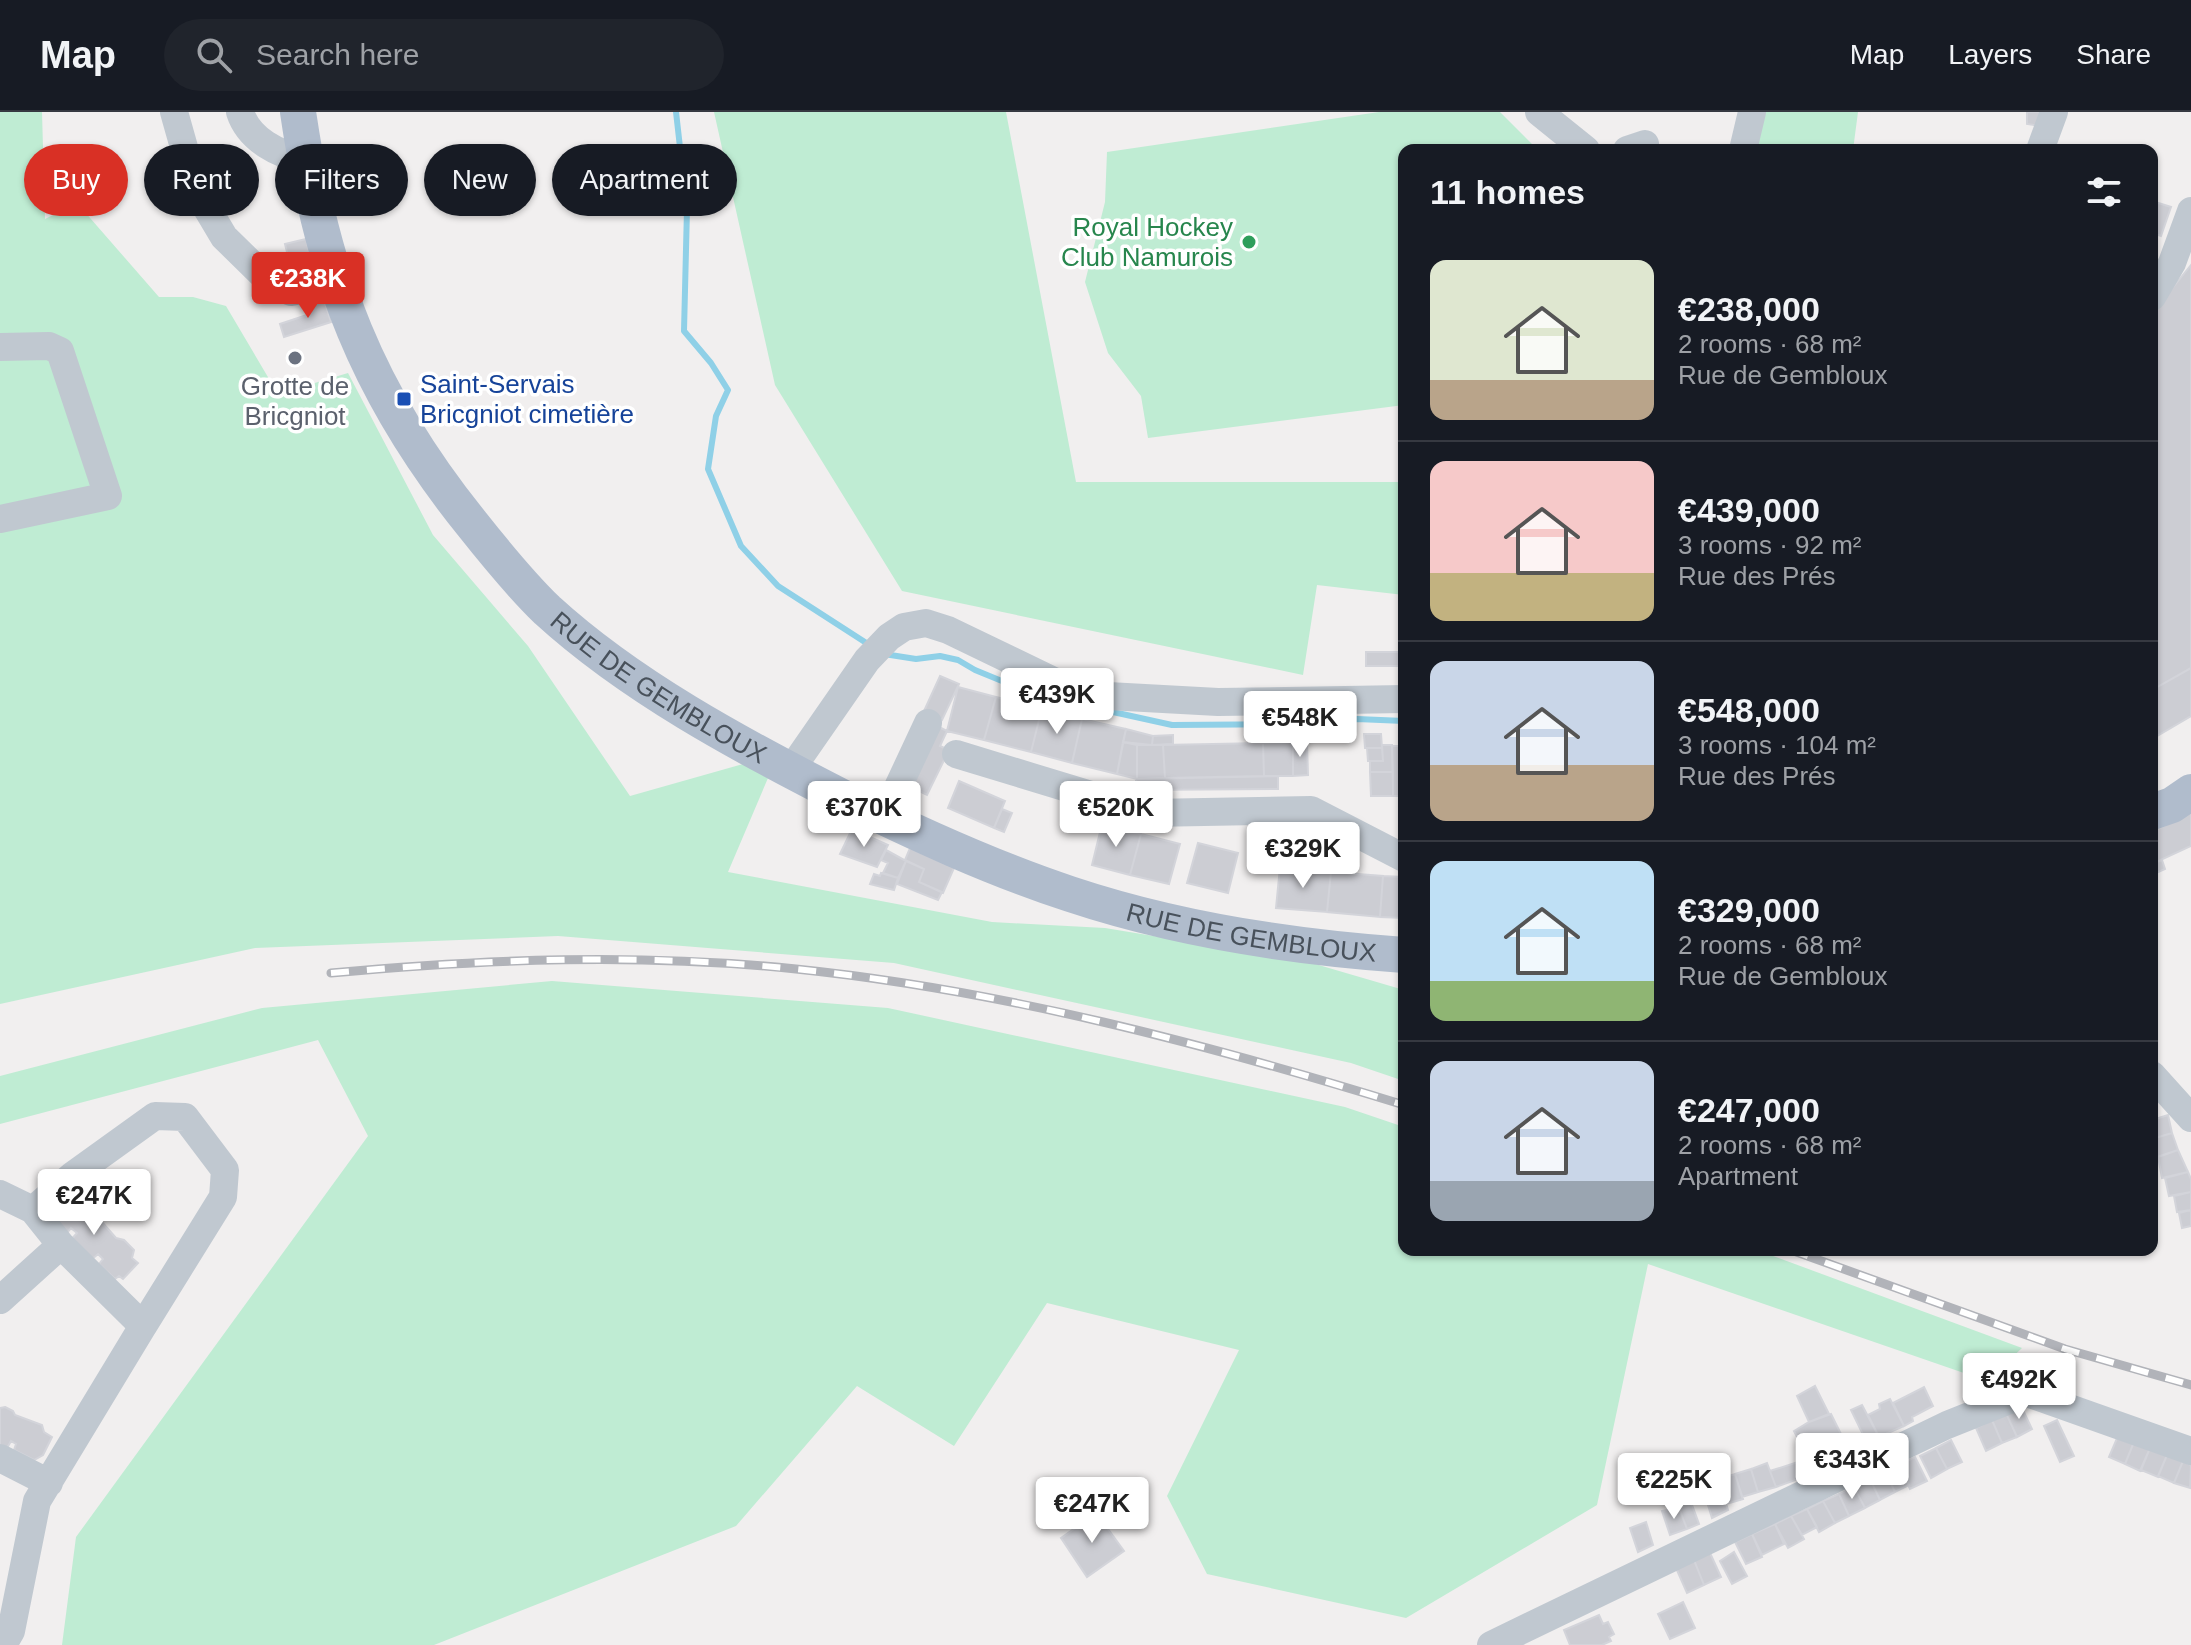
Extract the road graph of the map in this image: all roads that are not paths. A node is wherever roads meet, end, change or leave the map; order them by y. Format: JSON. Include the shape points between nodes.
{"nodes":[{"id":1,"x":174,"y":112,"type":"edge"},
{"id":2,"x":240,"y":112,"type":"edge"},
{"id":3,"x":298,"y":112,"type":"edge"},
{"id":4,"x":1539,"y":112,"type":"edge"},
{"id":5,"x":1752,"y":112,"type":"edge"},
{"id":6,"x":2054,"y":112,"type":"edge"},
{"id":7,"x":303,"y":144,"type":"edge"},
{"id":8,"x":1579,"y":144,"type":"edge"},
{"id":9,"x":1744,"y":144,"type":"edge"},
{"id":10,"x":2042,"y":144,"type":"edge"},
{"id":11,"x":275,"y":151,"type":"edge"},
{"id":12,"x":2191,"y":211,"type":"edge"},
{"id":13,"x":317,"y":216,"type":"edge"},
{"id":14,"x":336,"y":283,"type":"junction"},
{"id":15,"x":2158,"y":287,"type":"edge"},
{"id":16,"x":0,"y":347,"type":"edge"},
{"id":17,"x":0,"y":519,"type":"edge"},
{"id":18,"x":1398,"y":699,"type":"edge"},
{"id":19,"x":928,"y":723,"type":"dead end"},
{"id":20,"x":956,"y":754,"type":"dead end"},
{"id":21,"x":790,"y":771,"type":"junction"},
{"id":22,"x":2191,"y":792,"type":"edge"},
{"id":23,"x":2158,"y":810,"type":"edge"},
{"id":24,"x":884,"y":817,"type":"junction"},
{"id":25,"x":1398,"y":855,"type":"edge"},
{"id":26,"x":1398,"y":955,"type":"edge"},
{"id":27,"x":2158,"y":1082,"type":"edge"},
{"id":28,"x":2191,"y":1118,"type":"edge"},
{"id":29,"x":0,"y":1194,"type":"edge"},
{"id":30,"x":33,"y":1210,"type":"junction"},
{"id":31,"x":61,"y":1245,"type":"junction"},
{"id":32,"x":0,"y":1300,"type":"edge"},
{"id":33,"x":143,"y":1326,"type":"junction"},
{"id":34,"x":2191,"y":1451,"type":"edge"},
{"id":35,"x":0,"y":1458,"type":"edge"},
{"id":36,"x":49,"y":1483,"type":"junction"},
{"id":37,"x":3,"y":1645,"type":"edge"},
{"id":38,"x":1491,"y":1645,"type":"edge"}],
"edges":[{"from":1,"to":14,"type":"street","via":[[196,190],[224,237],[273,285],[291,292]]},
{"from":2,"to":11,"type":"street"},
{"from":3,"to":7,"type":"main road","name":"RUE DE GEMBLOUX"},
{"from":4,"to":8,"type":"street"},
{"from":5,"to":9,"type":"street"},
{"from":6,"to":10,"type":"street"},
{"from":12,"to":15,"type":"street"},
{"from":13,"to":14,"type":"main road","name":"RUE DE GEMBLOUX"},
{"from":14,"to":21,"type":"main road","name":"RUE DE GEMBLOUX","via":[[374,378],[403,430],[439,483],[545,608],[647,685]]},
{"from":16,"to":17,"type":"street","via":[[49,346],[60,351],[108,496]]},
{"from":18,"to":21,"type":"street","via":[[1218,702],[1108,696],[1060,684],[926,623],[904,627],[867,660]]},
{"from":19,"to":24,"type":"street"},
{"from":20,"to":25,"type":"street","via":[[1150,813],[1311,810]]},
{"from":21,"to":24,"type":"main road","name":"RUE DE GEMBLOUX"},
{"from":22,"to":23,"type":"main road"},
{"from":24,"to":26,"type":"main road","name":"RUE DE GEMBLOUX","via":[[1002,870],[1113,907],[1254,939]]},
{"from":27,"to":28,"type":"street"},
{"from":29,"to":30,"type":"street"},
{"from":30,"to":31,"type":"street"},
{"from":30,"to":33,"type":"street","via":[[155,1116],[185,1117],[225,1170],[223,1197]]},
{"from":31,"to":32,"type":"street"},
{"from":31,"to":33,"type":"street"},
{"from":33,"to":36,"type":"street"},
{"from":34,"to":38,"type":"street","via":[[2027,1393],[1947,1425]]},
{"from":35,"to":36,"type":"street"},
{"from":36,"to":37,"type":"street","via":[[37,1501],[11,1631]]}]}
